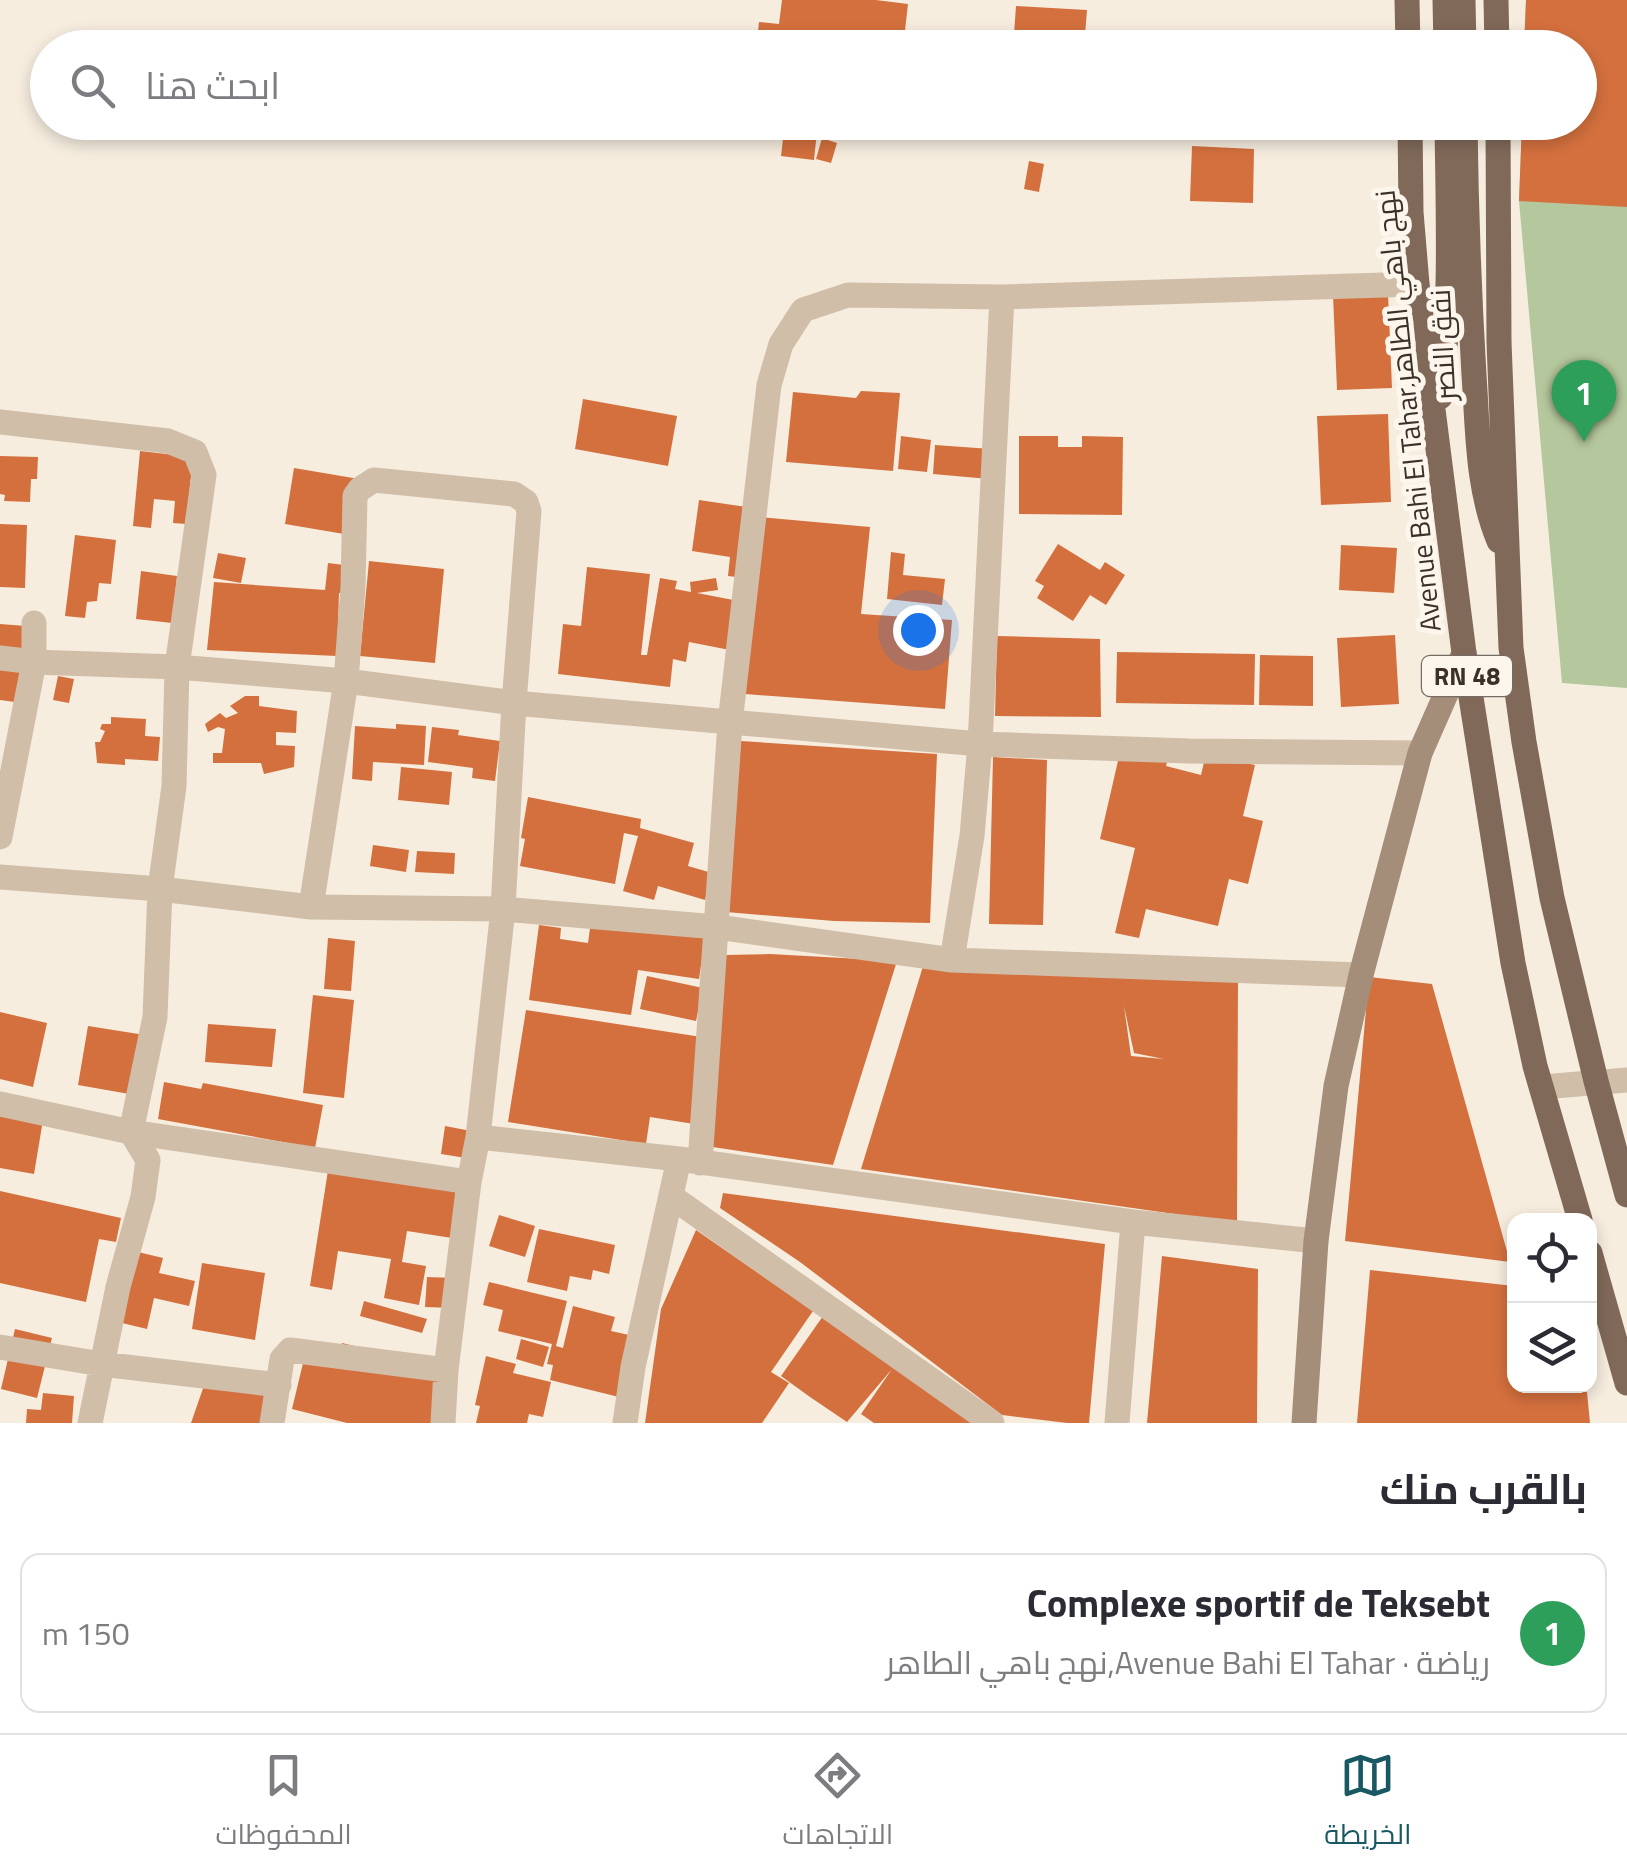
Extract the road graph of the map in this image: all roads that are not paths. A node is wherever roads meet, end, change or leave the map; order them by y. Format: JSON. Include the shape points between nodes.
{"nodes":[{"id":1,"x":1408,"y":0,"type":"edge"},
{"id":2,"x":1446,"y":0,"type":"edge"},
{"id":3,"x":1464,"y":0,"type":"edge"},
{"id":4,"x":1496,"y":0,"type":"edge"},
{"id":5,"x":1408,"y":30,"type":"edge"},
{"id":6,"x":1446,"y":30,"type":"edge"},
{"id":7,"x":1464,"y":30,"type":"edge"},
{"id":8,"x":1497,"y":30,"type":"edge"},
{"id":9,"x":1410,"y":140,"type":"edge"},
{"id":10,"x":1447,"y":140,"type":"edge"},
{"id":11,"x":1465,"y":140,"type":"edge"},
{"id":12,"x":1498,"y":140,"type":"edge"},
{"id":13,"x":1417,"y":284,"type":"junction"},
{"id":14,"x":1002,"y":297,"type":"junction"},
{"id":15,"x":0,"y":422,"type":"edge"},
{"id":16,"x":1435,"y":430,"type":"junction"},
{"id":17,"x":1508,"y":559,"type":"junction"},
{"id":18,"x":34,"y":623,"type":"dead end"},
{"id":19,"x":1464,"y":653,"type":"junction"},
{"id":20,"x":0,"y":658,"type":"edge"},
{"id":21,"x":34,"y":662,"type":"junction"},
{"id":22,"x":177,"y":667,"type":"junction"},
{"id":23,"x":346,"y":681,"type":"junction"},
{"id":24,"x":514,"y":703,"type":"junction"},
{"id":25,"x":730,"y":723,"type":"junction"},
{"id":26,"x":980,"y":744,"type":"junction"},
{"id":27,"x":1420,"y":753,"type":"junction"},
{"id":28,"x":0,"y":837,"type":"edge"},
{"id":29,"x":0,"y":876,"type":"edge"},
{"id":30,"x":160,"y":889,"type":"junction"},
{"id":31,"x":312,"y":906,"type":"junction"},
{"id":32,"x":504,"y":909,"type":"junction"},
{"id":33,"x":717,"y":927,"type":"junction"},
{"id":34,"x":952,"y":960,"type":"junction"},
{"id":35,"x":1361,"y":975,"type":"junction"},
{"id":36,"x":1627,"y":1080,"type":"edge"},
{"id":37,"x":1596,"y":1081,"type":"junction"},
{"id":38,"x":1542,"y":1087,"type":"junction"},
{"id":39,"x":0,"y":1104,"type":"edge"},
{"id":40,"x":131,"y":1132,"type":"junction"},
{"id":41,"x":478,"y":1137,"type":"junction"},
{"id":42,"x":689,"y":1161,"type":"junction"},
{"id":43,"x":469,"y":1182,"type":"junction"},
{"id":44,"x":1627,"y":1194,"type":"edge"},
{"id":45,"x":672,"y":1197,"type":"junction"},
{"id":46,"x":1578,"y":1213,"type":"edge"},
{"id":47,"x":1133,"y":1222,"type":"junction"},
{"id":48,"x":1316,"y":1241,"type":"junction"},
{"id":49,"x":1597,"y":1278,"type":"edge"},
{"id":50,"x":0,"y":1347,"type":"edge"},
{"id":51,"x":101,"y":1364,"type":"junction"},
{"id":52,"x":446,"y":1370,"type":"junction"},
{"id":53,"x":1627,"y":1383,"type":"edge"},
{"id":54,"x":278,"y":1385,"type":"junction"},
{"id":55,"x":90,"y":1423,"type":"edge"},
{"id":56,"x":272,"y":1423,"type":"edge"},
{"id":57,"x":442,"y":1423,"type":"edge"},
{"id":58,"x":625,"y":1423,"type":"edge"},
{"id":59,"x":992,"y":1423,"type":"edge"},
{"id":60,"x":1117,"y":1423,"type":"edge"},
{"id":61,"x":1304,"y":1423,"type":"edge"}],
"edges":[{"from":1,"to":5,"type":"main road"},
{"from":2,"to":6,"type":"main road"},
{"from":3,"to":7,"type":"main road"},
{"from":4,"to":8,"type":"main road"},
{"from":9,"to":13,"type":"main road","name":"Avenue Bahi El Tahar,نهج باهي الطاهر","number":"RN 48"},
{"from":10,"to":16,"type":"main road","name":"نفق النصر","via":[[1446,346]]},
{"from":11,"to":17,"type":"main road","name":"نفق النصر","via":[[1481,480]]},
{"from":12,"to":17,"type":"main road","number":"RN 48"},
{"from":13,"to":14,"type":"street"},
{"from":13,"to":16,"type":"main road","name":"Avenue Bahi El Tahar,نهج باهي الطاهر","number":"RN 48"},
{"from":14,"to":25,"type":"street","via":[[848,294],[803,310],[781,344],[769,384]]},
{"from":14,"to":26,"type":"street"},
{"from":15,"to":22,"type":"street","via":[[168,441],[195,452],[204,475]]},
{"from":16,"to":19,"type":"main road","name":"Avenue Bahi El Tahar,نهج باهي الطاهر","number":"RN 48"},
{"from":17,"to":37,"type":"main road","number":"RN 48","via":[[1510,648],[1524,742],[1552,898]]},
{"from":18,"to":21,"type":"street"},
{"from":19,"to":27,"type":"street"},
{"from":19,"to":38,"type":"main road","name":"Avenue Bahi El Tahar,نهج باهي الطاهر","number":"RN 48","via":[[1513,963]]},
{"from":20,"to":21,"type":"street"},
{"from":21,"to":22,"type":"street"},
{"from":21,"to":28,"type":"street"},
{"from":22,"to":23,"type":"street"},
{"from":22,"to":30,"type":"street","via":[[174,786]]},
{"from":23,"to":24,"type":"street"},
{"from":23,"to":24,"type":"street","via":[[360,489],[374,480],[506,491],[529,511]]},
{"from":23,"to":31,"type":"street"},
{"from":24,"to":25,"type":"street"},
{"from":24,"to":32,"type":"street"},
{"from":25,"to":26,"type":"street"},
{"from":25,"to":33,"type":"street"},
{"from":26,"to":27,"type":"street"},
{"from":26,"to":34,"type":"street"},
{"from":27,"to":35,"type":"street"},
{"from":29,"to":30,"type":"street"},
{"from":30,"to":31,"type":"street"},
{"from":30,"to":40,"type":"street","via":[[154,1017]]},
{"from":31,"to":32,"type":"street"},
{"from":32,"to":33,"type":"street"},
{"from":32,"to":41,"type":"street"},
{"from":33,"to":34,"type":"street"},
{"from":33,"to":42,"type":"street"},
{"from":34,"to":35,"type":"street"},
{"from":35,"to":48,"type":"street","via":[[1336,1086]]},
{"from":36,"to":37,"type":"street"},
{"from":37,"to":38,"type":"street"},
{"from":37,"to":44,"type":"main road","number":"RN 48"},
{"from":38,"to":46,"type":"main road","name":"Avenue Bahi El Tahar,نهج باهي الطاهر","number":"RN 48"},
{"from":39,"to":40,"type":"street"},
{"from":40,"to":43,"type":"street"},
{"from":40,"to":51,"type":"street","via":[[148,1160]]},
{"from":41,"to":42,"type":"street"},
{"from":41,"to":43,"type":"street"},
{"from":42,"to":45,"type":"street"},
{"from":42,"to":47,"type":"street"},
{"from":43,"to":52,"type":"street"},
{"from":45,"to":58,"type":"street"},
{"from":45,"to":59,"type":"street"},
{"from":47,"to":48,"type":"street"},
{"from":47,"to":60,"type":"street"},
{"from":48,"to":61,"type":"street"},
{"from":49,"to":53,"type":"main road"},
{"from":50,"to":51,"type":"street"},
{"from":51,"to":54,"type":"street"},
{"from":51,"to":55,"type":"street"},
{"from":52,"to":54,"type":"street","via":[[290,1350]]},
{"from":52,"to":57,"type":"street"},
{"from":54,"to":56,"type":"street"}]}
